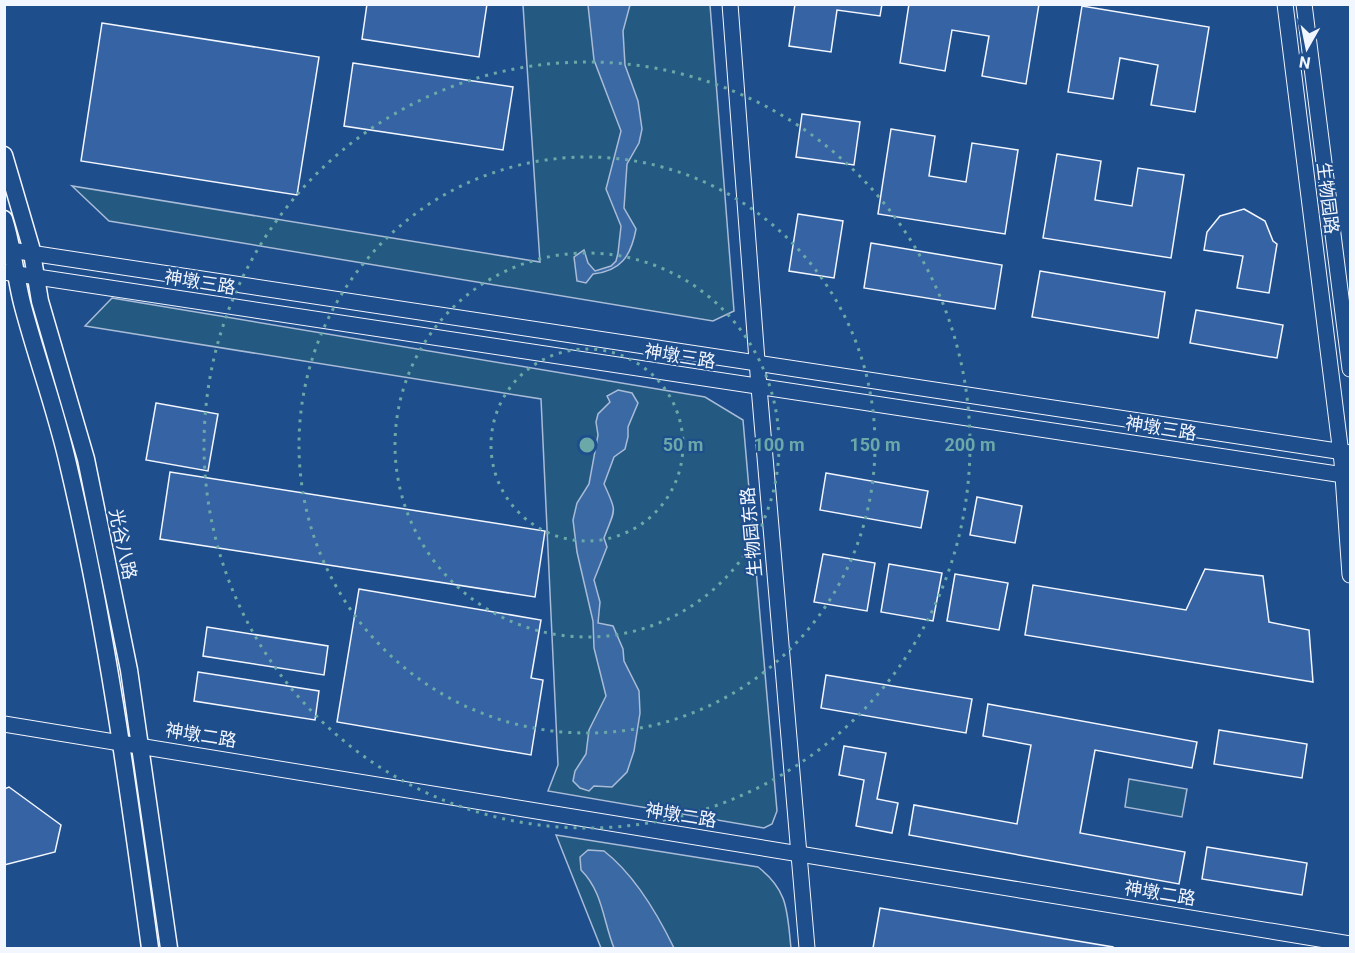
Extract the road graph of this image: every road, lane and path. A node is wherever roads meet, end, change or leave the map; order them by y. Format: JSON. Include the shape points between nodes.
{"nodes":[{"id":1,"x":730,"y":4,"type":"edge"},
{"id":2,"x":1285,"y":4,"type":"edge"},
{"id":3,"x":1304,"y":4,"type":"edge"},
{"id":4,"x":4,"y":155,"type":"edge"},
{"id":5,"x":4,"y":219,"type":"edge"},
{"id":6,"x":9,"y":250,"type":"edge"},
{"id":7,"x":32,"y":252,"type":"junction"},
{"id":8,"x":10,"y":273,"type":"edge"},
{"id":9,"x":35,"y":277,"type":"junction"},
{"id":10,"x":758,"y":364,"type":"junction"},
{"id":11,"x":1350,"y":369,"type":"edge"},
{"id":12,"x":759,"y":387,"type":"junction"},
{"id":13,"x":1345,"y":452,"type":"edge"},
{"id":14,"x":1346,"y":475,"type":"edge"},
{"id":15,"x":1350,"y":575,"type":"edge"},
{"id":16,"x":4,"y":723,"type":"edge"},
{"id":17,"x":122,"y":741,"type":"junction"},
{"id":18,"x":140,"y":745,"type":"junction"},
{"id":19,"x":798,"y":854,"type":"junction"},
{"id":20,"x":1350,"y":944,"type":"edge"},
{"id":21,"x":150,"y":948,"type":"edge"},
{"id":22,"x":168,"y":948,"type":"edge"},
{"id":23,"x":807,"y":948,"type":"edge"}],
"edges":[{"from":1,"to":10,"type":"street","name":"生物园东路"},
{"from":2,"to":13,"type":"street","name":"生物园路"},
{"from":3,"to":11,"type":"street","name":"生物园路"},
{"from":4,"to":7,"type":"main road","name":"光谷八路"},
{"from":5,"to":6,"type":"main road","name":"光谷八路"},
{"from":6,"to":7,"type":"street","name":"神墩三路"},
{"from":6,"to":8,"type":"main road","name":"光谷八路"},
{"from":7,"to":9,"type":"main road","name":"光谷八路"},
{"from":7,"to":10,"type":"street","name":"神墩三路"},
{"from":8,"to":9,"type":"street","name":"神墩三路"},
{"from":8,"to":17,"type":"main road","name":"光谷八路","via":[[68,463],[112,673]]},
{"from":9,"to":12,"type":"street","name":"神墩三路"},
{"from":9,"to":18,"type":"main road","name":"光谷八路","via":[[86,459],[129,670]]},
{"from":10,"to":12,"type":"street","name":"生物园东路"},
{"from":10,"to":13,"type":"street","name":"神墩三路"},
{"from":12,"to":14,"type":"street","name":"神墩三路"},
{"from":12,"to":19,"type":"street","name":"生物园东路"},
{"from":13,"to":14,"type":"street","name":"生物园路"},
{"from":14,"to":15,"type":"street","name":"生物园路"},
{"from":16,"to":17,"type":"street","name":"神墩二路"},
{"from":17,"to":18,"type":"street","name":"神墩二路"},
{"from":17,"to":21,"type":"main road","name":"光谷八路"},
{"from":18,"to":19,"type":"street","name":"神墩二路"},
{"from":18,"to":22,"type":"main road","name":"光谷八路"},
{"from":19,"to":20,"type":"street","name":"神墩二路"},
{"from":19,"to":23,"type":"street","name":"生物园东路"}]}
